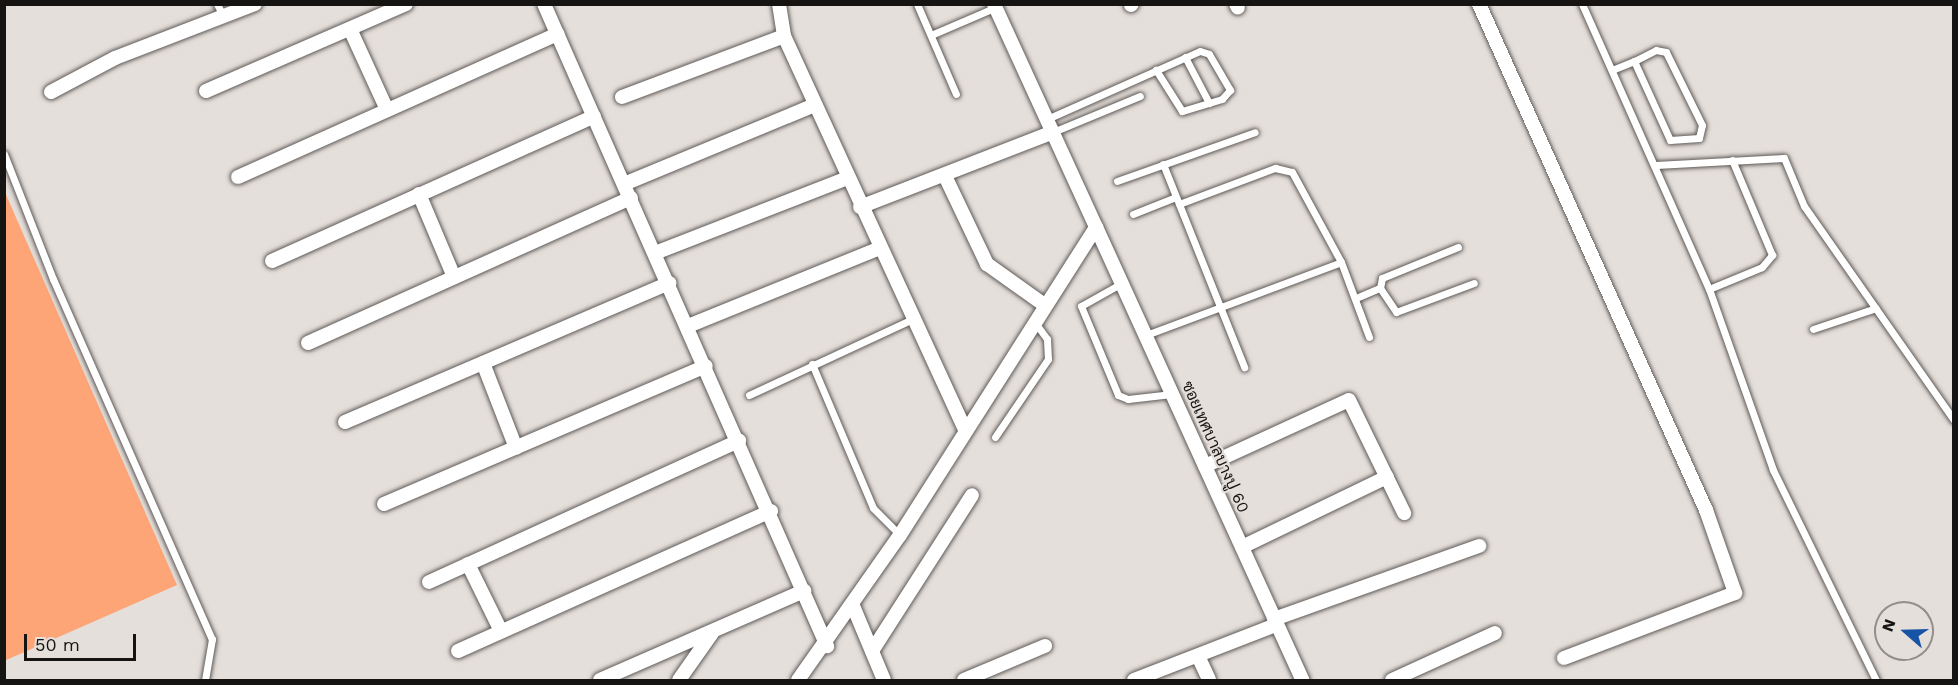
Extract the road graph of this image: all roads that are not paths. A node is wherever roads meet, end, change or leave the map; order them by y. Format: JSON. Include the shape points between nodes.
{"nodes":[{"id":1,"x":218,"y":4,"type":"edge"},
{"id":2,"x":255,"y":4,"type":"edge"},
{"id":3,"x":406,"y":4,"type":"edge"},
{"id":4,"x":544,"y":4,"type":"edge"},
{"id":5,"x":780,"y":4,"type":"edge"},
{"id":6,"x":917,"y":4,"type":"edge"},
{"id":7,"x":1479,"y":4,"type":"edge"},
{"id":8,"x":1582,"y":4,"type":"edge"},
{"id":9,"x":995,"y":6,"type":"edge"},
{"id":10,"x":224,"y":18,"type":"junction"},
{"id":11,"x":350,"y":29,"type":"junction"},
{"id":12,"x":557,"y":34,"type":"junction"},
{"id":13,"x":931,"y":35,"type":"junction"},
{"id":14,"x":784,"y":36,"type":"junction"},
{"id":15,"x":1185,"y":57,"type":"junction"},
{"id":16,"x":1634,"y":61,"type":"junction"},
{"id":17,"x":1156,"y":70,"type":"junction"},
{"id":18,"x":1612,"y":70,"type":"junction"},
{"id":19,"x":206,"y":91,"type":"dead end"},
{"id":20,"x":51,"y":92,"type":"dead end"},
{"id":21,"x":956,"y":94,"type":"dead end"},
{"id":22,"x":1140,"y":96,"type":"dead end"},
{"id":23,"x":622,"y":98,"type":"dead end"},
{"id":24,"x":1209,"y":103,"type":"junction"},
{"id":25,"x":815,"y":105,"type":"junction"},
{"id":26,"x":387,"y":110,"type":"junction"},
{"id":27,"x":594,"y":116,"type":"junction"},
{"id":28,"x":1050,"y":126,"type":"junction"},
{"id":29,"x":1255,"y":132,"type":"dead end"},
{"id":30,"x":4,"y":154,"type":"edge"},
{"id":31,"x":1732,"y":160,"type":"junction"},
{"id":32,"x":1163,"y":164,"type":"junction"},
{"id":33,"x":1656,"y":165,"type":"junction"},
{"id":34,"x":945,"y":176,"type":"junction"},
{"id":35,"x":238,"y":177,"type":"dead end"},
{"id":36,"x":848,"y":178,"type":"junction"},
{"id":37,"x":1117,"y":181,"type":"dead end"},
{"id":38,"x":624,"y":184,"type":"junction"},
{"id":39,"x":419,"y":194,"type":"junction"},
{"id":40,"x":631,"y":198,"type":"junction"},
{"id":41,"x":1178,"y":201,"type":"junction"},
{"id":42,"x":860,"y":207,"type":"junction"},
{"id":43,"x":1133,"y":214,"type":"dead end"},
{"id":44,"x":1096,"y":227,"type":"junction"},
{"id":45,"x":1458,"y":247,"type":"dead end"},
{"id":46,"x":880,"y":248,"type":"junction"},
{"id":47,"x":655,"y":253,"type":"junction"},
{"id":48,"x":272,"y":261,"type":"dead end"},
{"id":49,"x":1341,"y":262,"type":"junction"},
{"id":50,"x":454,"y":278,"type":"junction"},
{"id":51,"x":1122,"y":283,"type":"junction"},
{"id":52,"x":1474,"y":283,"type":"dead end"},
{"id":53,"x":669,"y":284,"type":"junction"},
{"id":54,"x":1380,"y":288,"type":"junction"},
{"id":55,"x":1709,"y":289,"type":"junction"},
{"id":56,"x":1356,"y":298,"type":"junction"},
{"id":57,"x":1042,"y":304,"type":"junction"},
{"id":58,"x":1219,"y":307,"type":"junction"},
{"id":59,"x":1876,"y":308,"type":"junction"},
{"id":60,"x":1033,"y":319,"type":"junction"},
{"id":61,"x":913,"y":320,"type":"junction"},
{"id":62,"x":688,"y":326,"type":"junction"},
{"id":63,"x":1813,"y":329,"type":"dead end"},
{"id":64,"x":1146,"y":335,"type":"junction"},
{"id":65,"x":1369,"y":337,"type":"dead end"},
{"id":66,"x":308,"y":343,"type":"dead end"},
{"id":67,"x":483,"y":363,"type":"junction"},
{"id":68,"x":812,"y":364,"type":"junction"},
{"id":69,"x":706,"y":366,"type":"junction"},
{"id":70,"x":1244,"y":367,"type":"dead end"},
{"id":71,"x":1172,"y":394,"type":"junction"},
{"id":72,"x":749,"y":396,"type":"dead end"},
{"id":73,"x":1953,"y":420,"type":"edge"},
{"id":74,"x":345,"y":422,"type":"dead end"},
{"id":75,"x":965,"y":430,"type":"junction"},
{"id":76,"x":995,"y":438,"type":"dead end"},
{"id":77,"x":739,"y":441,"type":"junction"},
{"id":78,"x":516,"y":448,"type":"junction"},
{"id":79,"x":1205,"y":466,"type":"junction"},
{"id":80,"x":1387,"y":477,"type":"junction"},
{"id":81,"x":972,"y":495,"type":"dead end"},
{"id":82,"x":384,"y":504,"type":"dead end"},
{"id":83,"x":771,"y":511,"type":"junction"},
{"id":84,"x":1404,"y":513,"type":"dead end"},
{"id":85,"x":900,"y":535,"type":"junction"},
{"id":86,"x":1479,"y":546,"type":"dead end"},
{"id":87,"x":1242,"y":547,"type":"junction"},
{"id":88,"x":468,"y":564,"type":"junction"},
{"id":89,"x":429,"y":582,"type":"dead end"},
{"id":90,"x":804,"y":591,"type":"junction"},
{"id":91,"x":853,"y":606,"type":"junction"},
{"id":92,"x":1275,"y":622,"type":"junction"},
{"id":93,"x":501,"y":631,"type":"junction"},
{"id":94,"x":712,"y":633,"type":"junction"},
{"id":95,"x":1495,"y":633,"type":"dead end"},
{"id":96,"x":827,"y":646,"type":"junction"},
{"id":97,"x":1045,"y":646,"type":"dead end"},
{"id":98,"x":458,"y":651,"type":"dead end"},
{"id":99,"x":872,"y":651,"type":"junction"},
{"id":100,"x":1198,"y":656,"type":"junction"},
{"id":101,"x":1564,"y":658,"type":"dead end"},
{"id":102,"x":205,"y":681,"type":"edge"},
{"id":103,"x":600,"y":681,"type":"edge"},
{"id":104,"x":679,"y":681,"type":"edge"},
{"id":105,"x":798,"y":681,"type":"edge"},
{"id":106,"x":884,"y":681,"type":"edge"},
{"id":107,"x":964,"y":681,"type":"edge"},
{"id":108,"x":1134,"y":681,"type":"edge"},
{"id":109,"x":1209,"y":681,"type":"edge"},
{"id":110,"x":1302,"y":681,"type":"edge"},
{"id":111,"x":1392,"y":681,"type":"edge"},
{"id":112,"x":1876,"y":681,"type":"edge"}],
"edges":[{"from":1,"to":10,"type":"lane"},
{"from":2,"to":10,"type":"street"},
{"from":3,"to":11,"type":"street"},
{"from":4,"to":12,"type":"street"},
{"from":5,"to":14,"type":"street"},
{"from":6,"to":13,"type":"lane"},
{"from":7,"to":101,"type":"street","via":[[1706,510],[1735,593]]},
{"from":8,"to":18,"type":"lane"},
{"from":9,"to":13,"type":"lane"},
{"from":9,"to":28,"type":"street","name":"ซอยเทศบาลบางปู 60"},
{"from":10,"to":20,"type":"street","via":[[115,58]]},
{"from":11,"to":19,"type":"street"},
{"from":11,"to":26,"type":"street"},
{"from":12,"to":26,"type":"street"},
{"from":12,"to":27,"type":"street"},
{"from":13,"to":21,"type":"lane"},
{"from":14,"to":23,"type":"street"},
{"from":14,"to":25,"type":"street"},
{"from":15,"to":17,"type":"lane"},
{"from":15,"to":24,"type":"lane"},
{"from":15,"to":24,"type":"lane","via":[[1205,50],[1228,84],[1228,95]]},
{"from":16,"to":16,"type":"lane","via":[[1670,140],[1699,138],[1702,125],[1666,52],[1656,50]]},
{"from":16,"to":18,"type":"lane"},
{"from":17,"to":24,"type":"lane","via":[[1178,110]]},
{"from":17,"to":28,"type":"lane"},
{"from":18,"to":33,"type":"lane"},
{"from":22,"to":28,"type":"lane"},
{"from":25,"to":36,"type":"street"},
{"from":25,"to":38,"type":"street"},
{"from":26,"to":35,"type":"street"},
{"from":27,"to":38,"type":"street"},
{"from":27,"to":39,"type":"street"},
{"from":28,"to":34,"type":"street"},
{"from":28,"to":44,"type":"street","name":"ซอยเทศบาลบางปู 60"},
{"from":29,"to":32,"type":"lane"},
{"from":30,"to":102,"type":"lane","via":[[53,279],[212,639]]},
{"from":31,"to":33,"type":"lane"},
{"from":31,"to":55,"type":"lane","via":[[1772,255],[1762,267]]},
{"from":31,"to":59,"type":"lane","via":[[1784,158],[1804,206]]},
{"from":32,"to":37,"type":"lane"},
{"from":32,"to":41,"type":"lane"},
{"from":33,"to":55,"type":"lane"},
{"from":34,"to":42,"type":"street"},
{"from":34,"to":57,"type":"street","via":[[987,264]]},
{"from":36,"to":42,"type":"street"},
{"from":36,"to":47,"type":"street"},
{"from":38,"to":40,"type":"street"},
{"from":39,"to":48,"type":"street"},
{"from":39,"to":50,"type":"street"},
{"from":40,"to":47,"type":"street"},
{"from":40,"to":50,"type":"street"},
{"from":41,"to":43,"type":"lane"},
{"from":41,"to":49,"type":"lane","via":[[1284,168],[1300,181]]},
{"from":41,"to":58,"type":"lane"},
{"from":42,"to":46,"type":"street"},
{"from":44,"to":51,"type":"street","name":"ซอยเทศบาลบางปู 60"},
{"from":44,"to":57,"type":"street"},
{"from":45,"to":54,"type":"lane","via":[[1382,278]]},
{"from":46,"to":61,"type":"street"},
{"from":46,"to":62,"type":"street"},
{"from":47,"to":53,"type":"street"},
{"from":49,"to":56,"type":"lane"},
{"from":49,"to":58,"type":"lane"},
{"from":50,"to":66,"type":"street"},
{"from":51,"to":64,"type":"street","name":"ซอยเทศบาลบางปู 60"},
{"from":51,"to":71,"type":"lane","via":[[1081,306],[1118,395],[1128,399]]},
{"from":52,"to":54,"type":"lane","via":[[1396,312]]},
{"from":53,"to":62,"type":"street"},
{"from":53,"to":67,"type":"street"},
{"from":54,"to":56,"type":"lane"},
{"from":55,"to":112,"type":"lane","via":[[1773,470]]},
{"from":56,"to":65,"type":"lane"},
{"from":57,"to":60,"type":"street"},
{"from":58,"to":64,"type":"lane"},
{"from":58,"to":70,"type":"lane"},
{"from":59,"to":63,"type":"lane"},
{"from":59,"to":73,"type":"lane"},
{"from":60,"to":75,"type":"street"},
{"from":60,"to":76,"type":"lane","via":[[1047,339],[1048,359]]},
{"from":61,"to":68,"type":"lane"},
{"from":61,"to":75,"type":"street"},
{"from":62,"to":69,"type":"street"},
{"from":64,"to":71,"type":"street","name":"ซอยเทศบาลบางปู 60"},
{"from":67,"to":74,"type":"street"},
{"from":67,"to":78,"type":"street"},
{"from":68,"to":72,"type":"lane"},
{"from":68,"to":85,"type":"lane","via":[[873,508]]},
{"from":69,"to":77,"type":"street"},
{"from":69,"to":78,"type":"street"},
{"from":71,"to":79,"type":"street","name":"ซอยเทศบาลบางปู 60"},
{"from":75,"to":85,"type":"street"},
{"from":77,"to":83,"type":"street"},
{"from":77,"to":88,"type":"street"},
{"from":78,"to":82,"type":"street"},
{"from":79,"to":80,"type":"street","via":[[1349,400]]},
{"from":79,"to":87,"type":"street","name":"ซอยเทศบาลบางปู 60"},
{"from":80,"to":84,"type":"street"},
{"from":80,"to":87,"type":"street"},
{"from":81,"to":99,"type":"street"},
{"from":83,"to":90,"type":"street"},
{"from":83,"to":93,"type":"street"},
{"from":85,"to":91,"type":"street"},
{"from":86,"to":92,"type":"street"},
{"from":87,"to":92,"type":"street","name":"ซอยเทศบาลบางปู 60"},
{"from":88,"to":89,"type":"street"},
{"from":88,"to":93,"type":"street"},
{"from":90,"to":94,"type":"street"},
{"from":90,"to":96,"type":"street"},
{"from":91,"to":96,"type":"street"},
{"from":91,"to":99,"type":"street"},
{"from":92,"to":100,"type":"street"},
{"from":92,"to":110,"type":"street","name":"ซอยเทศบาลบางปู 60"},
{"from":93,"to":98,"type":"street"},
{"from":94,"to":103,"type":"street"},
{"from":94,"to":104,"type":"street"},
{"from":95,"to":111,"type":"street"},
{"from":96,"to":105,"type":"street"},
{"from":97,"to":107,"type":"street"},
{"from":99,"to":106,"type":"street"},
{"from":100,"to":108,"type":"street"},
{"from":100,"to":109,"type":"street"}]}
